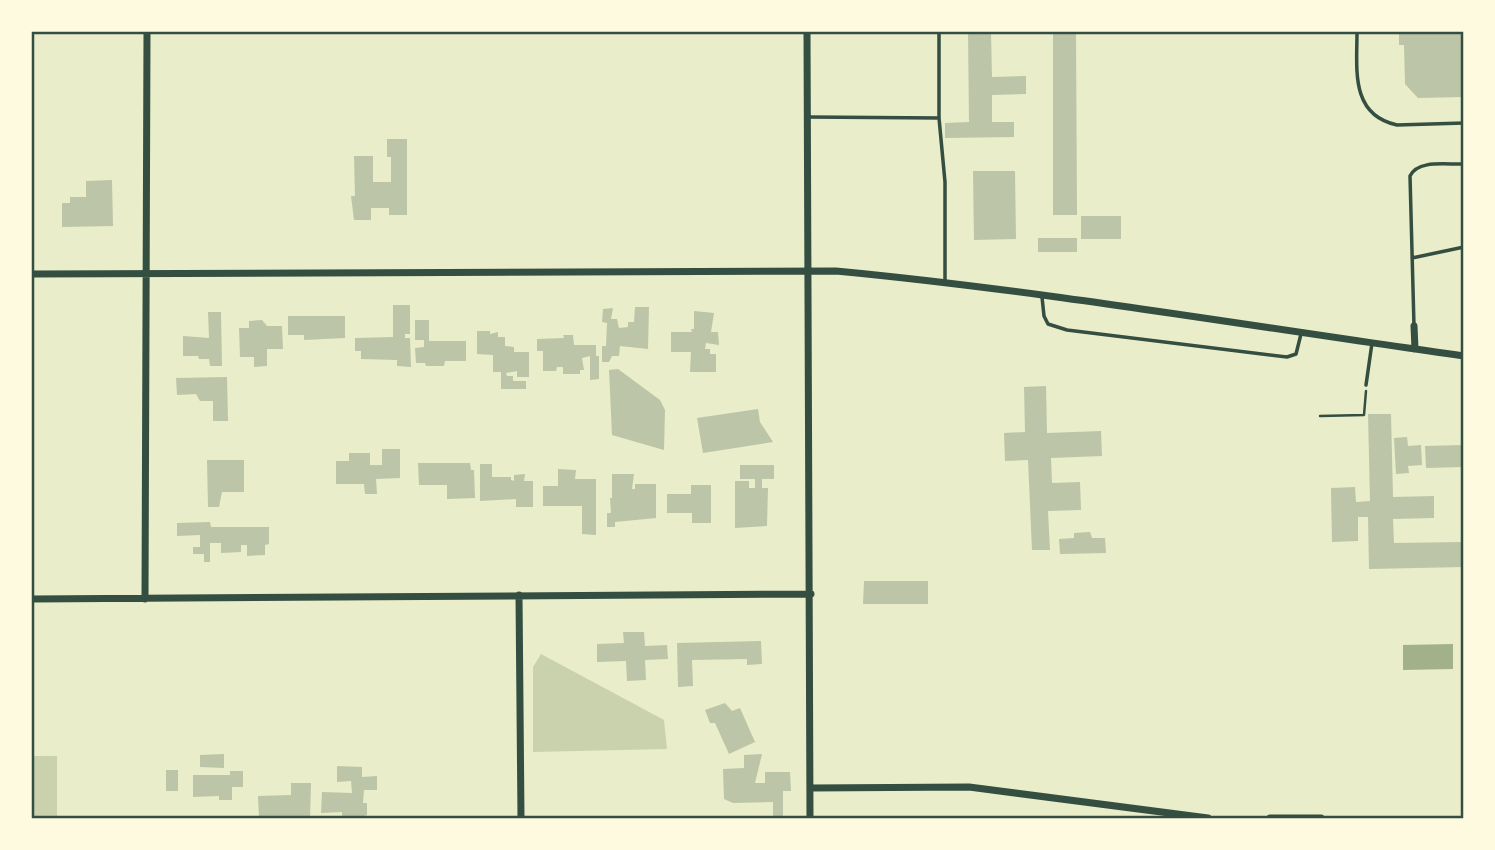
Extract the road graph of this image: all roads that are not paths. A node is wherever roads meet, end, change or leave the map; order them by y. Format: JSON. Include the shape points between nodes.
{"nodes":[{"id":1,"x":147,"y":32,"type":"edge"},
{"id":2,"x":807,"y":32,"type":"edge"},
{"id":3,"x":939,"y":32,"type":"edge"},
{"id":4,"x":1357,"y":32,"type":"edge"},
{"id":5,"x":807,"y":117,"type":"junction"},
{"id":6,"x":939,"y":118,"type":"junction"},
{"id":7,"x":1464,"y":123,"type":"edge"},
{"id":8,"x":1464,"y":164,"type":"edge"},
{"id":9,"x":1464,"y":247,"type":"edge"},
{"id":10,"x":1412,"y":258,"type":"junction"},
{"id":11,"x":807,"y":270,"type":"junction"},
{"id":12,"x":148,"y":273,"type":"junction"},
{"id":13,"x":32,"y":274,"type":"edge"},
{"id":14,"x":945,"y":282,"type":"junction"},
{"id":15,"x":1042,"y":295,"type":"junction"},
{"id":16,"x":1414,"y":326,"type":"joint"},
{"id":17,"x":1301,"y":332,"type":"junction"},
{"id":18,"x":1372,"y":343,"type":"junction"},
{"id":19,"x":1415,"y":349,"type":"junction"},
{"id":20,"x":1464,"y":356,"type":"edge"},
{"id":21,"x":1366,"y":384,"type":"road end"},
{"id":22,"x":811,"y":594,"type":"junction"},
{"id":23,"x":519,"y":595,"type":"junction"},
{"id":24,"x":32,"y":599,"type":"edge"},
{"id":25,"x":145,"y":599,"type":"junction"},
{"id":26,"x":811,"y":788,"type":"junction"},
{"id":27,"x":521,"y":818,"type":"edge"},
{"id":28,"x":810,"y":818,"type":"edge"},
{"id":29,"x":1208,"y":818,"type":"edge"},
{"id":30,"x":1270,"y":818,"type":"edge"},
{"id":31,"x":1321,"y":818,"type":"edge"}],
"edges":[{"from":1,"to":12,"type":"street"},
{"from":2,"to":5,"type":"street"},
{"from":3,"to":6,"type":"lane"},
{"from":4,"to":7,"type":"lane","via":[[1359,88],[1372,114],[1397,125]]},
{"from":5,"to":6,"type":"lane"},
{"from":5,"to":11,"type":"street"},
{"from":6,"to":14,"type":"lane"},
{"from":8,"to":10,"type":"lane","via":[[1424,165],[1412,172]]},
{"from":9,"to":10,"type":"lane"},
{"from":10,"to":16,"type":"lane"},
{"from":11,"to":12,"type":"street"},
{"from":11,"to":14,"type":"street"},
{"from":11,"to":22,"type":"street"},
{"from":12,"to":13,"type":"street"},
{"from":12,"to":25,"type":"street"},
{"from":14,"to":15,"type":"street"},
{"from":15,"to":17,"type":"street"},
{"from":15,"to":17,"type":"lane","via":[[1046,320],[1057,328],[1287,357],[1296,354]]},
{"from":16,"to":19,"type":"street"},
{"from":17,"to":18,"type":"street"},
{"from":18,"to":19,"type":"street"},
{"from":18,"to":21,"type":"lane"},
{"from":19,"to":20,"type":"street"},
{"from":22,"to":23,"type":"street"},
{"from":22,"to":26,"type":"street"},
{"from":23,"to":25,"type":"street"},
{"from":23,"to":27,"type":"street"},
{"from":24,"to":25,"type":"street"},
{"from":26,"to":28,"type":"street"},
{"from":26,"to":29,"type":"street","via":[[982,788]]},
{"from":30,"to":31,"type":"street"}]}
